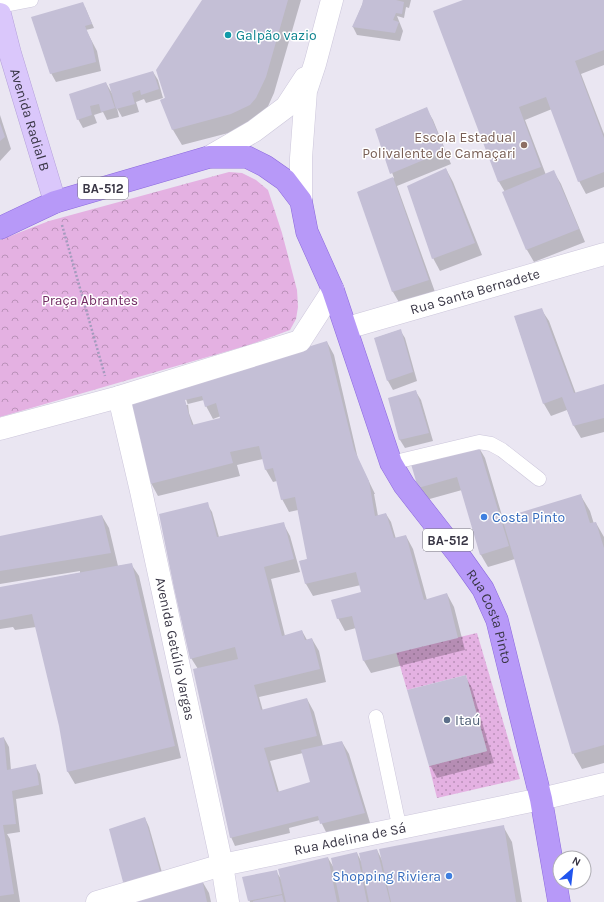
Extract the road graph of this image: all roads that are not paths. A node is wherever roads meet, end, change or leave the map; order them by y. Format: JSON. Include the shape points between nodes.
{"nodes":[{"id":1,"x":31,"y":0,"type":"edge"},
{"id":2,"x":332,"y":0,"type":"edge"},
{"id":3,"x":0,"y":6,"type":"edge"},
{"id":4,"x":0,"y":14,"type":"edge"},
{"id":5,"x":314,"y":64,"type":"junction"},
{"id":6,"x":209,"y":157,"type":"junction"},
{"id":7,"x":301,"y":201,"type":"junction"},
{"id":8,"x":55,"y":202,"type":"junction"},
{"id":9,"x":0,"y":228,"type":"edge"},
{"id":10,"x":604,"y":254,"type":"edge"},
{"id":11,"x":333,"y":290,"type":"junction"},
{"id":12,"x":346,"y":328,"type":"junction"},
{"id":13,"x":116,"y":398,"type":"junction"},
{"id":14,"x":0,"y":429,"type":"edge"},
{"id":15,"x":391,"y":463,"type":"junction"},
{"id":16,"x":539,"y":479,"type":"dead end"},
{"id":17,"x":376,"y":717,"type":"dead end"},
{"id":18,"x":604,"y":784,"type":"edge"},
{"id":19,"x":541,"y":799,"type":"junction"},
{"id":20,"x":402,"y":828,"type":"junction"},
{"id":21,"x":222,"y":865,"type":"junction"},
{"id":22,"x":97,"y":902,"type":"edge"},
{"id":23,"x":228,"y":902,"type":"edge"},
{"id":24,"x":559,"y":902,"type":"edge"}],
"edges":[{"from":1,"to":3,"type":"lane"},
{"from":2,"to":5,"type":"street"},
{"from":4,"to":8,"type":"main road","name":"Avenida Radial B"},
{"from":5,"to":6,"type":"street","via":[[286,107],[254,131]]},
{"from":5,"to":7,"type":"street","via":[[306,91],[304,110],[300,158]]},
{"from":6,"to":7,"type":"main road","number":"BA-512","via":[[246,157],[265,166],[285,180]]},
{"from":6,"to":8,"type":"main road","number":"BA-512"},
{"from":7,"to":11,"type":"main road","number":"BA-512","via":[[307,232]]},
{"from":8,"to":9,"type":"main road","number":"BA-512"},
{"from":10,"to":12,"type":"street","name":"Rua Santa Bernadete"},
{"from":11,"to":12,"type":"main road","name":"Rua Costa Pinto","number":"BA-512"},
{"from":11,"to":13,"type":"street","via":[[300,341]]},
{"from":12,"to":15,"type":"main road","name":"Rua Costa Pinto","number":"BA-512"},
{"from":13,"to":14,"type":"street"},
{"from":13,"to":21,"type":"street","name":"Avenida Getúlio Vargas","via":[[141,491]]},
{"from":15,"to":16,"type":"lane","via":[[479,442],[491,444],[502,450]]},
{"from":15,"to":19,"type":"main road","name":"Rua Costa Pinto","number":"BA-512","via":[[404,485],[483,589],[497,620]]},
{"from":17,"to":20,"type":"lane","via":[[397,816]]},
{"from":18,"to":19,"type":"street","name":"Rua Adelina de Sá"},
{"from":19,"to":20,"type":"street","name":"Rua Adelina de Sá"},
{"from":19,"to":24,"type":"main road","name":"Rua Costa Pinto","number":"BA-512"},
{"from":20,"to":21,"type":"street","name":"Rua Adelina de Sá"},
{"from":21,"to":22,"type":"street","name":"Rua Adelina de Sá"},
{"from":21,"to":23,"type":"street","name":"Avenida Getúlio Vargas"}]}
